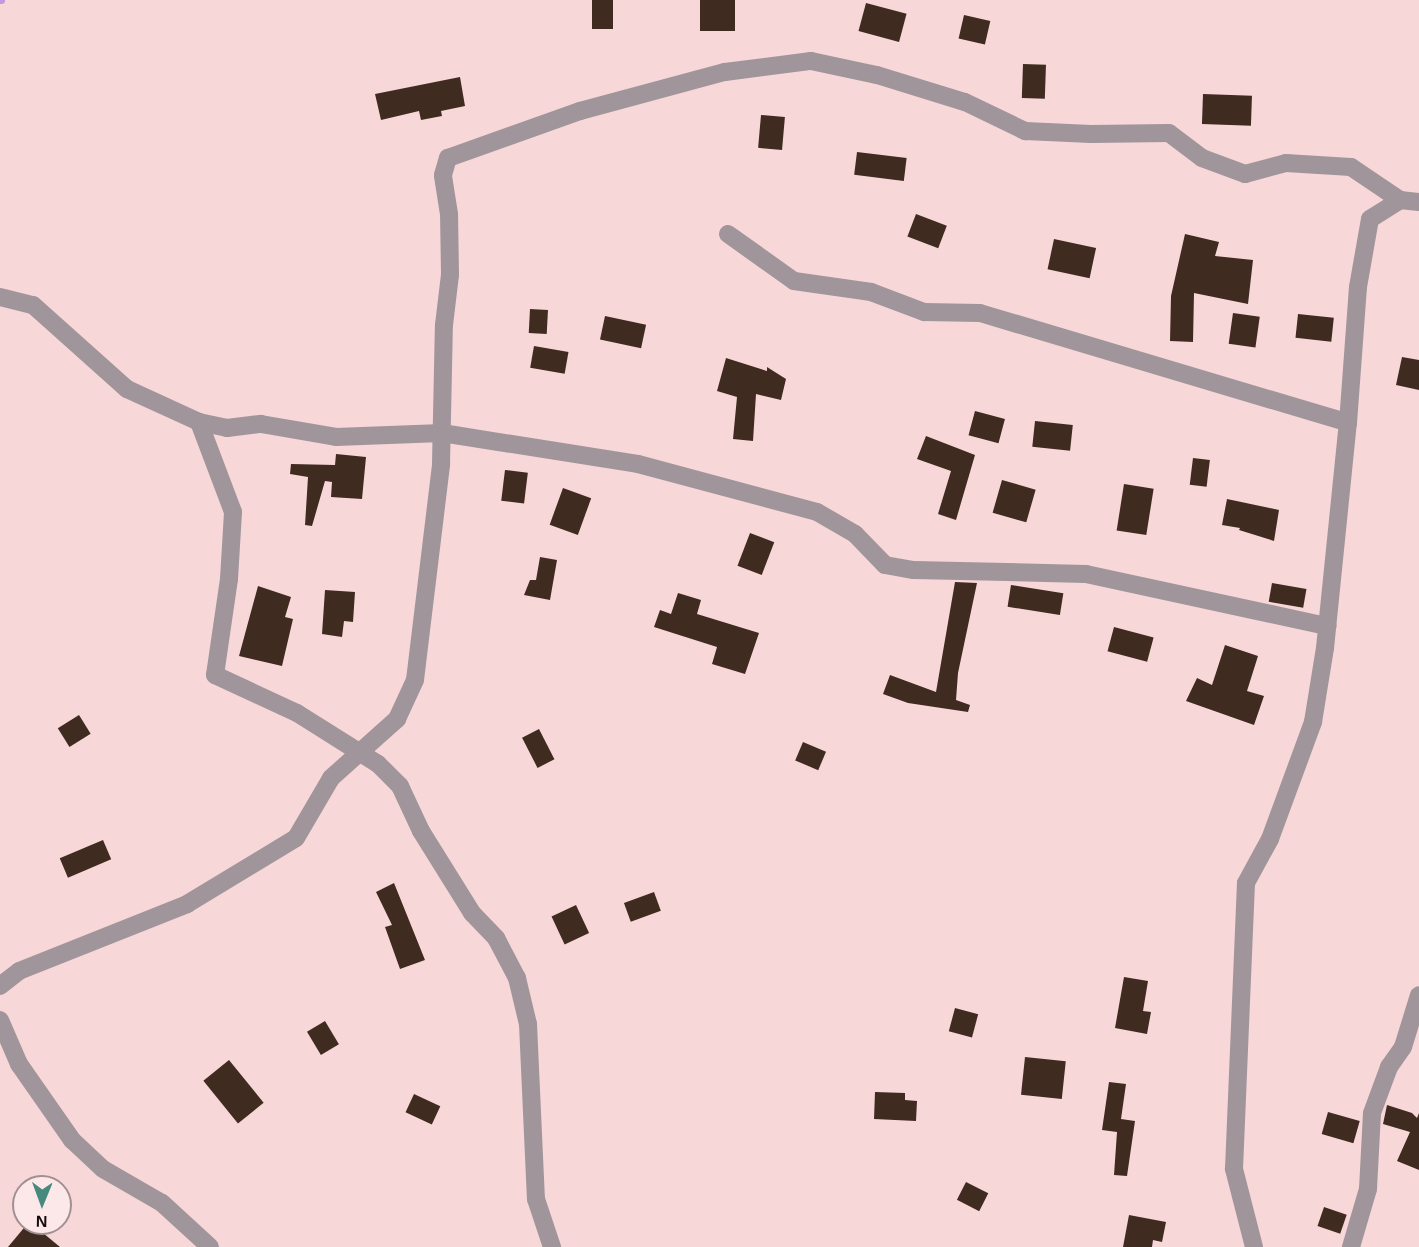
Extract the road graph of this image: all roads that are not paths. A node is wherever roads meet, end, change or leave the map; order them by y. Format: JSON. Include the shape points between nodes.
{"nodes":[{"id":1,"x":1400,"y":200,"type":"junction"},
{"id":2,"x":1419,"y":202,"type":"edge"},
{"id":3,"x":728,"y":234,"type":"dead end"},
{"id":4,"x":0,"y":297,"type":"edge"},
{"id":5,"x":199,"y":422,"type":"junction"},
{"id":6,"x":1348,"y":423,"type":"junction"},
{"id":7,"x":442,"y":434,"type":"junction"},
{"id":8,"x":1327,"y":626,"type":"junction"},
{"id":9,"x":361,"y":753,"type":"junction"},
{"id":10,"x":0,"y":986,"type":"edge"},
{"id":11,"x":1419,"y":994,"type":"edge"},
{"id":12,"x":0,"y":1020,"type":"edge"},
{"id":13,"x":210,"y":1247,"type":"edge"},
{"id":14,"x":552,"y":1247,"type":"edge"},
{"id":15,"x":1254,"y":1247,"type":"edge"},
{"id":16,"x":1351,"y":1247,"type":"edge"}],
"edges":[{"from":1,"to":2,"type":"street"},
{"from":1,"to":6,"type":"street","via":[[1370,219],[1358,287]]},
{"from":1,"to":7,"type":"street","via":[[1351,167],[1286,163],[1245,174],[1202,158],[1169,133],[1024,131],[965,102],[877,75],[811,61],[725,72],[580,111],[448,158],[443,175],[449,214],[450,275],[444,326]]},
{"from":3,"to":6,"type":"street","via":[[794,281],[871,292],[924,312],[980,313]]},
{"from":4,"to":5,"type":"street","via":[[33,305],[127,389]]},
{"from":5,"to":7,"type":"street","via":[[227,428],[261,424],[336,437]]},
{"from":5,"to":9,"type":"street","via":[[233,512],[229,579],[215,675],[297,713]]},
{"from":6,"to":8,"type":"street"},
{"from":7,"to":8,"type":"street","via":[[638,464],[817,512],[855,534],[885,565],[914,570],[1086,574]]},
{"from":7,"to":9,"type":"street","via":[[415,680],[397,719]]},
{"from":8,"to":15,"type":"street","via":[[1313,722],[1270,839],[1246,883],[1234,1169]]},
{"from":9,"to":10,"type":"street","via":[[331,778],[296,838],[187,904],[19,971]]},
{"from":9,"to":14,"type":"street","via":[[400,786],[421,831],[472,913],[496,938],[517,978],[528,1024],[536,1199]]},
{"from":11,"to":16,"type":"street","via":[[1403,1047],[1389,1067],[1372,1113],[1368,1190]]},
{"from":12,"to":13,"type":"street","via":[[20,1064],[72,1140],[103,1169],[162,1203]]}]}
